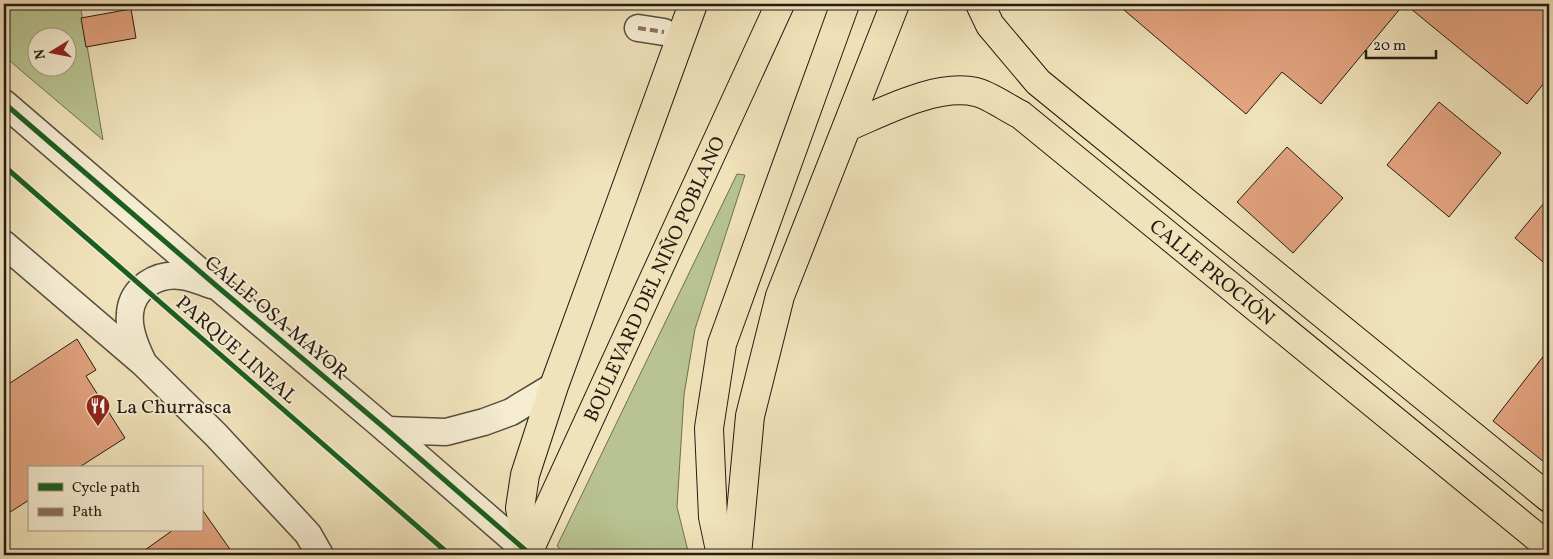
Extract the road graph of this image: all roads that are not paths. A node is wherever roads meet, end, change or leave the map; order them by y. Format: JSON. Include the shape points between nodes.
{"nodes":[{"id":1,"x":693,"y":4,"type":"edge"},
{"id":2,"x":780,"y":4,"type":"edge"},
{"id":3,"x":845,"y":4,"type":"edge"},
{"id":4,"x":895,"y":4,"type":"edge"},
{"id":5,"x":980,"y":4,"type":"edge"},
{"id":6,"x":638,"y":28,"type":"dead end"},
{"id":7,"x":664,"y":32,"type":"dead end"},
{"id":8,"x":4,"y":103,"type":"edge"},
{"id":9,"x":847,"y":127,"type":"junction"},
{"id":10,"x":4,"y":244,"type":"edge"},
{"id":11,"x":219,"y":288,"type":"junction"},
{"id":12,"x":144,"y":364,"type":"junction"},
{"id":13,"x":554,"y":386,"type":"junction"},
{"id":14,"x":387,"y":430,"type":"junction"},
{"id":15,"x":1549,"y":498,"type":"edge"},
{"id":16,"x":1549,"y":547,"type":"edge"},
{"id":17,"x":529,"y":554,"type":"edge"},
{"id":18,"x":320,"y":555,"type":"edge"},
{"id":19,"x":721,"y":555,"type":"edge"},
{"id":20,"x":737,"y":555,"type":"edge"}],
"edges":[{"from":1,"to":13,"type":"main road"},
{"from":2,"to":17,"type":"main road","name":"BOULEVARD DEL NIÑO POBLANO"},
{"from":3,"to":19,"type":"main road","via":[[722,344],[708,428],[713,517]]},
{"from":4,"to":9,"type":"main road"},
{"from":5,"to":15,"type":"main road","name":"CALLE PROCIÓN","via":[[990,25],[1038,82]]},
{"from":6,"to":7,"type":"street"},
{"from":8,"to":11,"type":"street","name":"CALLE OSA MAYOR"},
{"from":9,"to":16,"type":"main road","name":"CALLE PROCIÓN","via":[[919,97],[945,91],[977,92],[1021,115]]},
{"from":9,"to":20,"type":"main road","via":[[780,296],[750,416]]},
{"from":10,"to":12,"type":"street"},
{"from":11,"to":12,"type":"street","via":[[182,276],[170,276],[154,280],[141,290],[134,299],[130,314],[134,341]]},
{"from":11,"to":14,"type":"street","name":"CALLE OSA MAYOR"},
{"from":12,"to":18,"type":"street","via":[[216,435],[308,534]]},
{"from":13,"to":14,"type":"street","via":[[511,412],[484,422],[446,432]]},
{"from":13,"to":17,"type":"main road","via":[[524,475],[520,508]]},
{"from":14,"to":17,"type":"street","name":"CALLE OSA MAYOR"}]}
